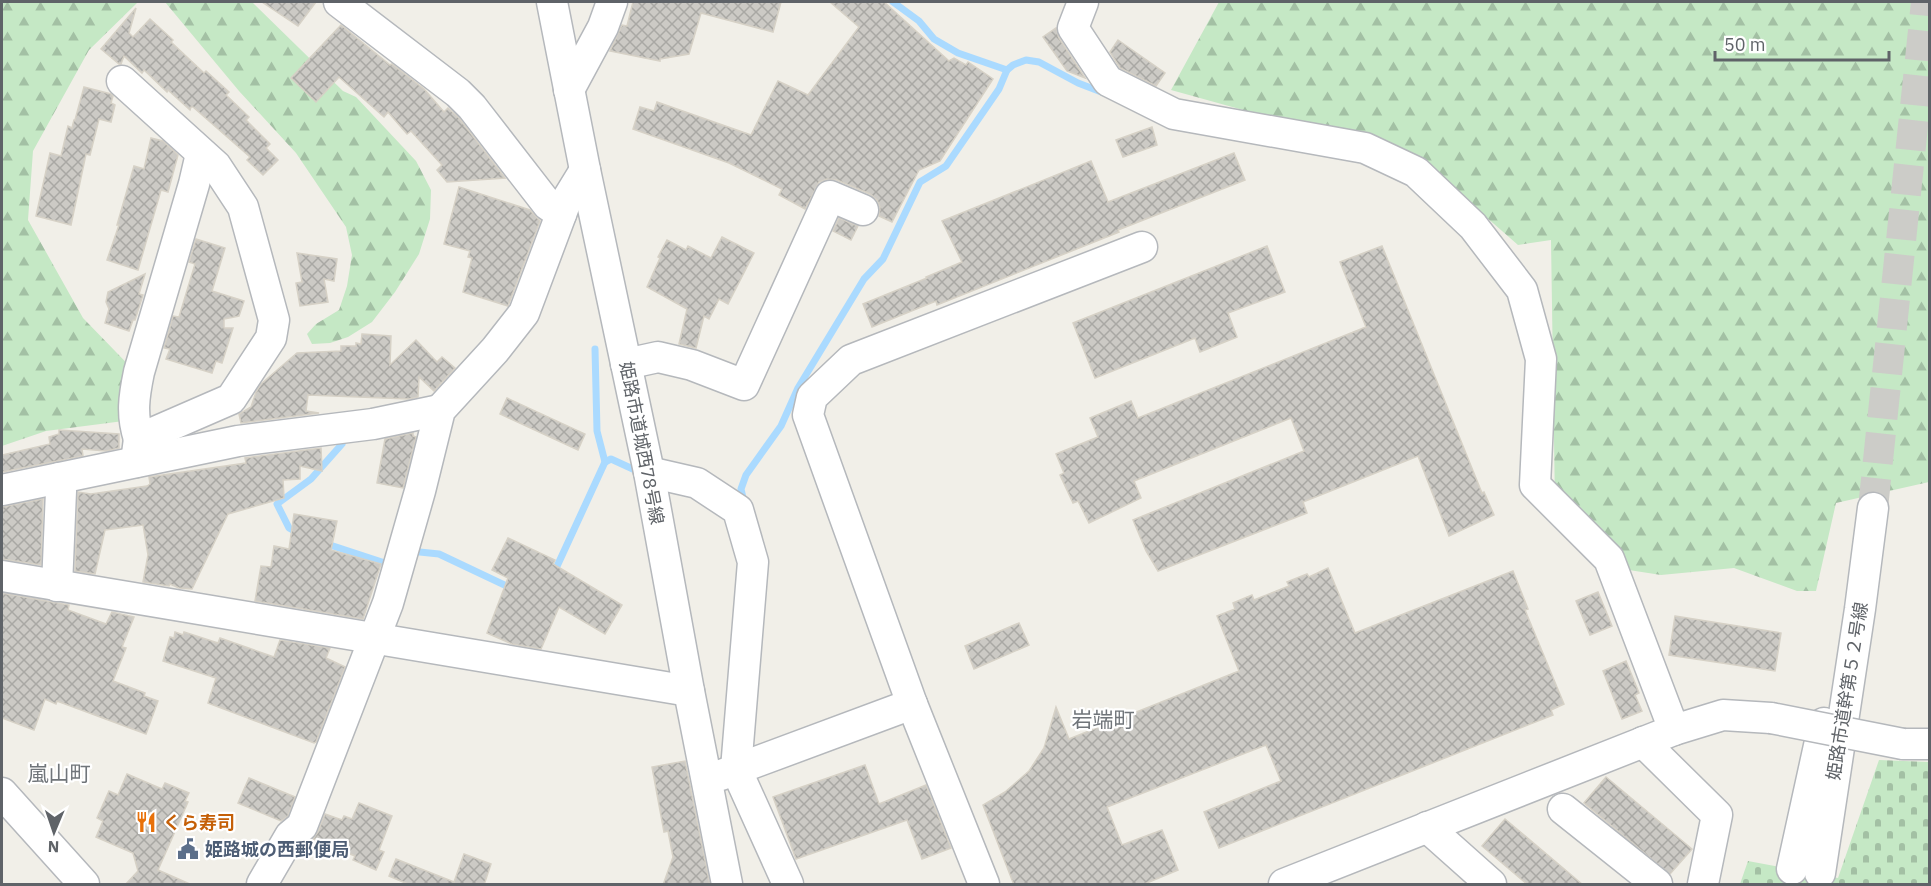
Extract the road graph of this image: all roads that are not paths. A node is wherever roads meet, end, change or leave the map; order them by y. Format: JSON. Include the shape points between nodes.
{"nodes":[{"id":1,"x":339,"y":2,"type":"edge"},
{"id":2,"x":552,"y":2,"type":"edge"},
{"id":3,"x":612,"y":2,"type":"edge"},
{"id":4,"x":1083,"y":2,"type":"edge"},
{"id":5,"x":122,"y":81,"type":"dead end"},
{"id":6,"x":569,"y":90,"type":"junction"},
{"id":7,"x":201,"y":154,"type":"junction"},
{"id":8,"x":585,"y":170,"type":"junction"},
{"id":9,"x":863,"y":210,"type":"dead end"},
{"id":10,"x":561,"y":214,"type":"junction"},
{"id":11,"x":1142,"y":247,"type":"dead end"},
{"id":12,"x":626,"y":364,"type":"junction"},
{"id":13,"x":440,"y":410,"type":"junction"},
{"id":14,"x":137,"y":450,"type":"junction"},
{"id":15,"x":649,"y":472,"type":"junction"},
{"id":16,"x":59,"y":478,"type":"junction"},
{"id":17,"x":2,"y":490,"type":"edge"},
{"id":18,"x":1865,"y":508,"type":"tunnel mouth"},
{"id":19,"x":2,"y":576,"type":"edge"},
{"id":20,"x":57,"y":586,"type":"junction"},
{"id":21,"x":373,"y":638,"type":"junction"},
{"id":22,"x":688,"y":691,"type":"junction"},
{"id":23,"x":912,"y":705,"type":"junction"},
{"id":24,"x":1674,"y":730,"type":"junction"},
{"id":25,"x":1643,"y":742,"type":"junction"},
{"id":26,"x":1916,"y":744,"type":"edge"},
{"id":27,"x":736,"y":769,"type":"junction"},
{"id":28,"x":707,"y":780,"type":"junction"},
{"id":29,"x":2,"y":793,"type":"edge"},
{"id":30,"x":1563,"y":809,"type":"dead end"},
{"id":31,"x":1427,"y":827,"type":"junction"},
{"id":32,"x":1806,"y":871,"type":"dead end"},
{"id":33,"x":1323,"y":876,"type":"edge"},
{"id":34,"x":84,"y":885,"type":"edge"},
{"id":35,"x":262,"y":885,"type":"edge"},
{"id":36,"x":727,"y":885,"type":"edge"},
{"id":37,"x":788,"y":885,"type":"edge"},
{"id":38,"x":984,"y":885,"type":"edge"},
{"id":39,"x":1284,"y":885,"type":"edge"},
{"id":40,"x":1491,"y":885,"type":"edge"},
{"id":41,"x":1657,"y":885,"type":"edge"},
{"id":42,"x":1703,"y":885,"type":"edge"}],
"edges":[{"from":1,"to":10,"type":"street","via":[[458,93],[548,206]]},
{"from":2,"to":6,"type":"street","name":"姫路市道城西78号線"},
{"from":3,"to":6,"type":"street"},
{"from":4,"to":24,"type":"street","via":[[1074,28],[1108,81],[1174,114],[1365,148],[1416,172],[1473,226],[1522,290],[1541,359],[1535,485],[1609,559]]},
{"from":5,"to":7,"type":"street"},
{"from":6,"to":8,"type":"street","name":"姫路市道城西78号線"},
{"from":7,"to":14,"type":"street","via":[[139,372],[133,403]]},
{"from":7,"to":14,"type":"street","via":[[216,166],[243,207],[274,320],[271,338],[231,399]]},
{"from":8,"to":10,"type":"street"},
{"from":8,"to":12,"type":"street","name":"姫路市道城西78号線"},
{"from":9,"to":12,"type":"street","via":[[830,196],[744,385],[658,357]]},
{"from":10,"to":13,"type":"street","via":[[524,313]]},
{"from":11,"to":23,"type":"street","via":[[851,360],[812,397],[808,415]]},
{"from":12,"to":15,"type":"street","name":"姫路市道城西78号線"},
{"from":13,"to":14,"type":"street","via":[[373,424]]},
{"from":13,"to":21,"type":"street","via":[[388,603]]},
{"from":14,"to":16,"type":"street"},
{"from":15,"to":22,"type":"street","name":"姫路市道城西78号線"},
{"from":15,"to":27,"type":"street","via":[[697,483],[738,510],[753,561]]},
{"from":16,"to":17,"type":"street"},
{"from":16,"to":20,"type":"street"},
{"from":18,"to":32,"type":"street","name":"姫路市道幹第５２号線","via":[[1860,609]]},
{"from":19,"to":20,"type":"street"},
{"from":20,"to":21,"type":"street"},
{"from":21,"to":22,"type":"street"},
{"from":21,"to":35,"type":"street","via":[[302,826],[290,836]]},
{"from":22,"to":28,"type":"street","name":"姫路市道城西78号線"},
{"from":23,"to":27,"type":"street"},
{"from":23,"to":38,"type":"street"},
{"from":24,"to":25,"type":"street"},
{"from":24,"to":26,"type":"street","bridge":true,"via":[[1723,715],[1771,718]]},
{"from":25,"to":31,"type":"street"},
{"from":25,"to":42,"type":"street","via":[[1717,815]]},
{"from":27,"to":28,"type":"street"},
{"from":27,"to":37,"type":"street"},
{"from":28,"to":36,"type":"street","name":"姫路市道城西78号線"},
{"from":29,"to":34,"type":"street"},
{"from":30,"to":41,"type":"street"},
{"from":31,"to":33,"type":"street"},
{"from":31,"to":40,"type":"street"},
{"from":33,"to":39,"type":"street"}]}
